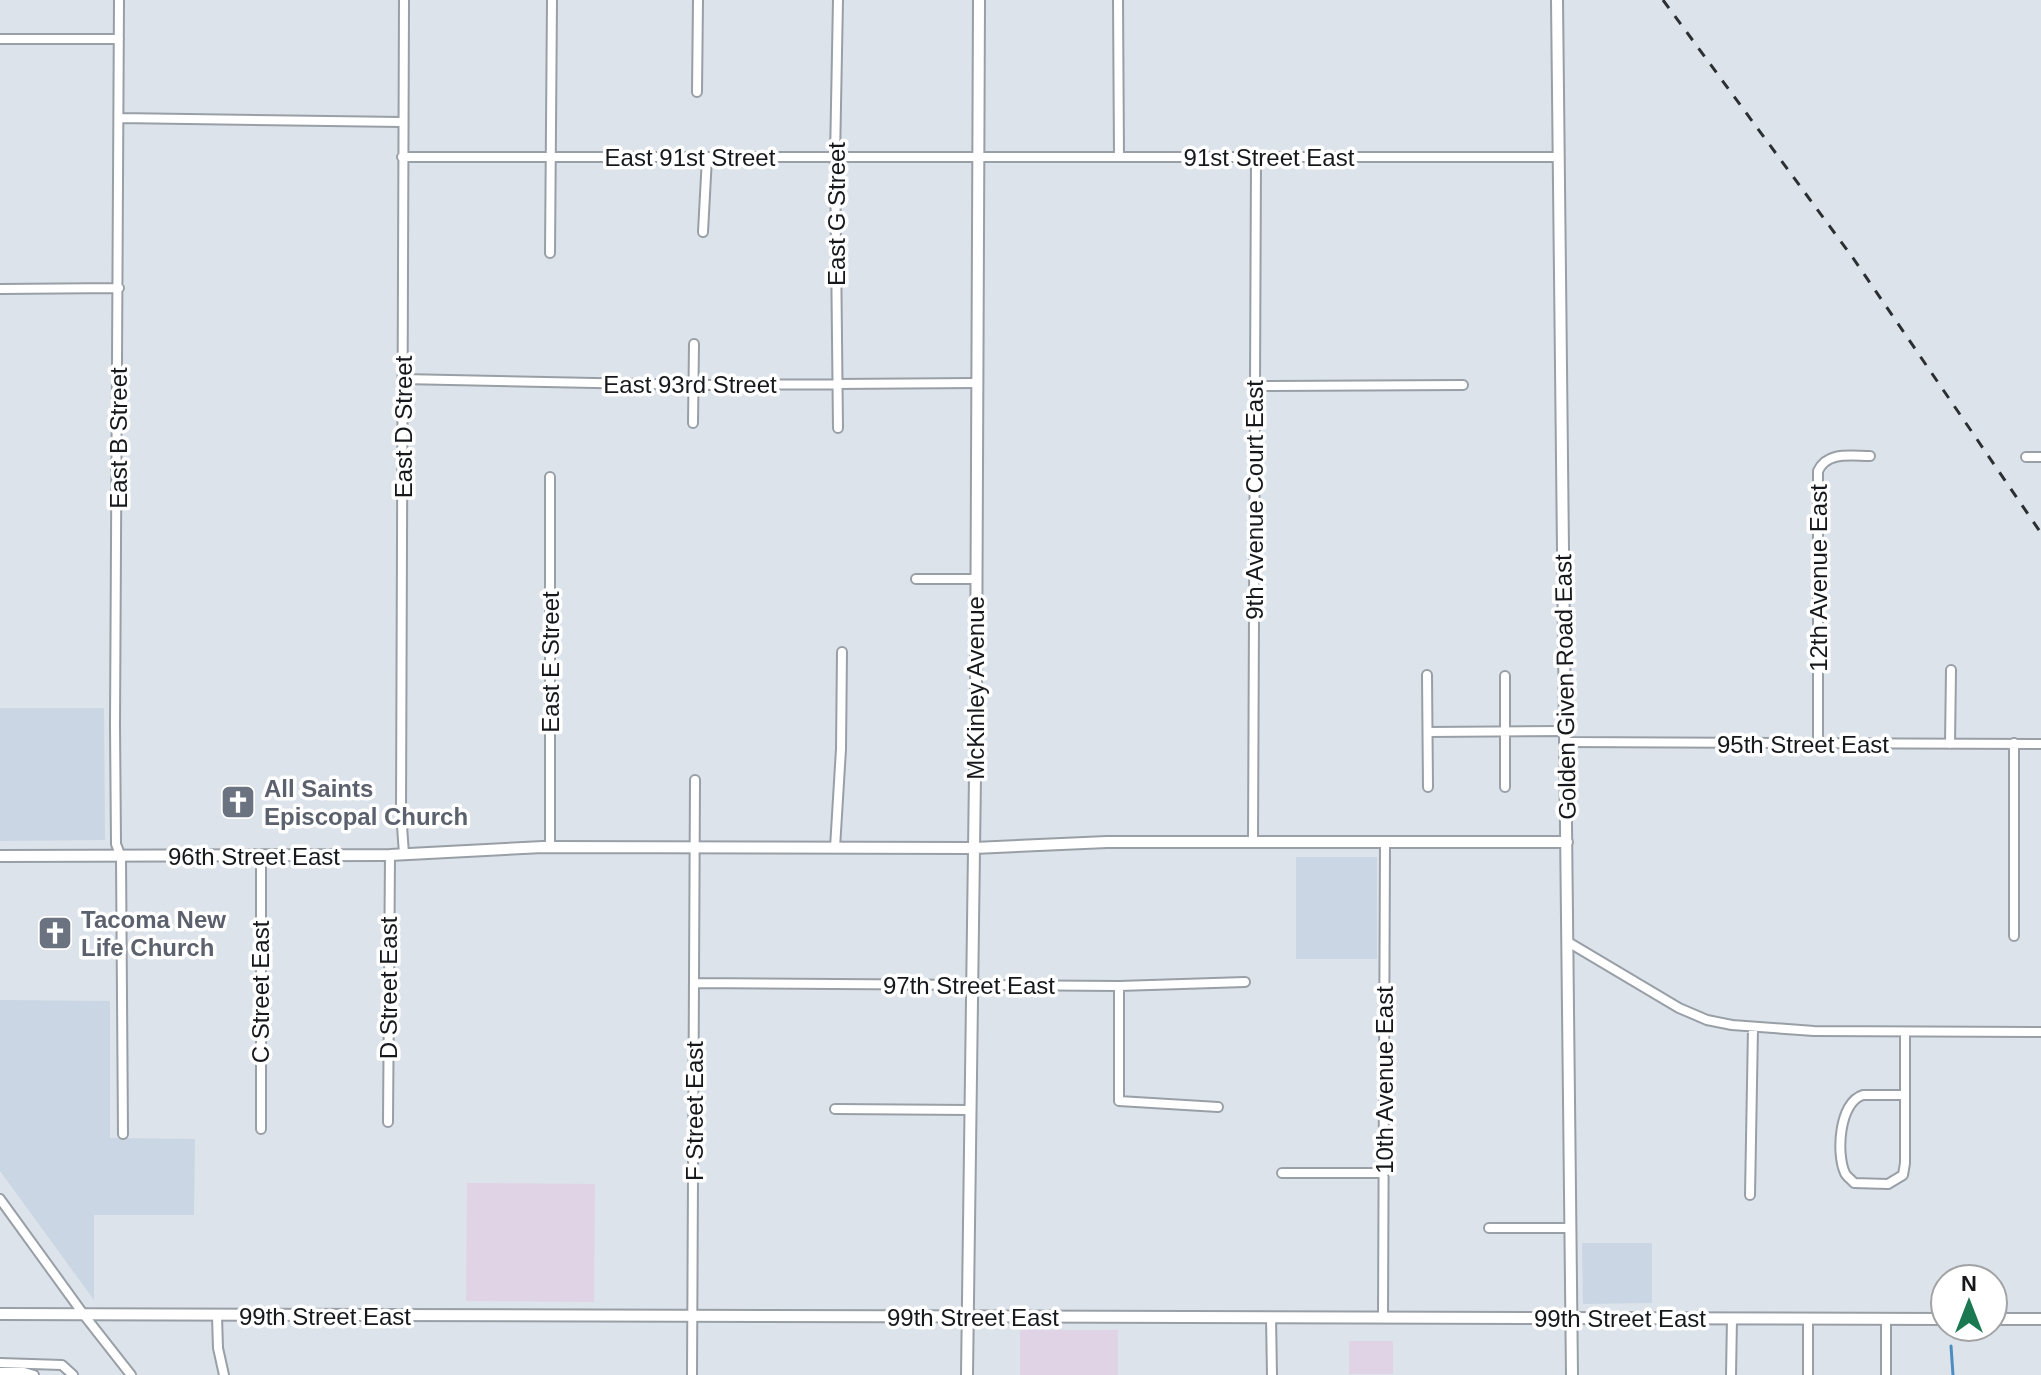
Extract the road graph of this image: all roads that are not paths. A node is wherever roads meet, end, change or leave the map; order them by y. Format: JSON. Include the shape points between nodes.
{"nodes":[{"id":1,"x":119,"y":0,"type":"edge"},
{"id":2,"x":404,"y":0,"type":"edge"},
{"id":3,"x":552,"y":0,"type":"edge"},
{"id":4,"x":698,"y":0,"type":"edge"},
{"id":5,"x":838,"y":0,"type":"edge"},
{"id":6,"x":979,"y":0,"type":"edge"},
{"id":7,"x":1118,"y":0,"type":"edge"},
{"id":8,"x":1557,"y":0,"type":"edge"},
{"id":9,"x":0,"y":39,"type":"edge"},
{"id":10,"x":119,"y":39,"type":"junction"},
{"id":11,"x":697,"y":92,"type":"dead end"},
{"id":12,"x":119,"y":118,"type":"junction"},
{"id":13,"x":402,"y":122,"type":"junction"},
{"id":14,"x":552,"y":156,"type":"junction"},
{"id":15,"x":1119,"y":156,"type":"junction"},
{"id":16,"x":402,"y":157,"type":"junction"},
{"id":17,"x":707,"y":157,"type":"junction"},
{"id":18,"x":978,"y":157,"type":"junction"},
{"id":19,"x":1559,"y":157,"type":"junction"},
{"id":20,"x":835,"y":158,"type":"junction"},
{"id":21,"x":1256,"y":158,"type":"junction"},
{"id":22,"x":703,"y":232,"type":"dead end"},
{"id":23,"x":550,"y":253,"type":"dead end"},
{"id":24,"x":119,"y":288,"type":"junction"},
{"id":25,"x":0,"y":289,"type":"edge"},
{"id":26,"x":694,"y":344,"type":"dead end"},
{"id":27,"x":402,"y":379,"type":"junction"},
{"id":28,"x":977,"y":383,"type":"junction"},
{"id":29,"x":693,"y":385,"type":"junction"},
{"id":30,"x":836,"y":385,"type":"junction"},
{"id":31,"x":1463,"y":385,"type":"dead end"},
{"id":32,"x":1254,"y":386,"type":"junction"},
{"id":33,"x":693,"y":423,"type":"dead end"},
{"id":34,"x":838,"y":428,"type":"dead end"},
{"id":35,"x":1870,"y":456,"type":"dead end"},
{"id":36,"x":2026,"y":457,"type":"dead end"},
{"id":37,"x":2041,"y":457,"type":"edge"},
{"id":38,"x":550,"y":477,"type":"dead end"},
{"id":39,"x":916,"y":579,"type":"dead end"},
{"id":40,"x":975,"y":579,"type":"junction"},
{"id":41,"x":842,"y":652,"type":"dead end"},
{"id":42,"x":1951,"y":670,"type":"dead end"},
{"id":43,"x":1427,"y":675,"type":"dead end"},
{"id":44,"x":1505,"y":676,"type":"dead end"},
{"id":45,"x":1505,"y":731,"type":"junction"},
{"id":46,"x":1428,"y":732,"type":"junction"},
{"id":47,"x":1564,"y":737,"type":"junction"},
{"id":48,"x":2014,"y":743,"type":"junction"},
{"id":49,"x":1818,"y":744,"type":"junction"},
{"id":50,"x":1950,"y":744,"type":"junction"},
{"id":51,"x":2041,"y":744,"type":"edge"},
{"id":52,"x":695,"y":780,"type":"dead end"},
{"id":53,"x":1428,"y":787,"type":"dead end"},
{"id":54,"x":1505,"y":787,"type":"dead end"},
{"id":55,"x":1253,"y":842,"type":"junction"},
{"id":56,"x":1567,"y":842,"type":"junction"},
{"id":57,"x":1385,"y":843,"type":"junction"},
{"id":58,"x":550,"y":847,"type":"junction"},
{"id":59,"x":695,"y":847,"type":"junction"},
{"id":60,"x":835,"y":848,"type":"junction"},
{"id":61,"x":974,"y":848,"type":"junction"},
{"id":62,"x":404,"y":854,"type":"junction"},
{"id":63,"x":390,"y":855,"type":"junction"},
{"id":64,"x":0,"y":856,"type":"edge"},
{"id":65,"x":261,"y":856,"type":"junction"},
{"id":66,"x":121,"y":857,"type":"junction"},
{"id":67,"x":2014,"y":936,"type":"dead end"},
{"id":68,"x":1568,"y":942,"type":"junction"},
{"id":69,"x":1245,"y":982,"type":"dead end"},
{"id":70,"x":694,"y":983,"type":"junction"},
{"id":71,"x":971,"y":984,"type":"junction"},
{"id":72,"x":1119,"y":986,"type":"junction"},
{"id":73,"x":1753,"y":1028,"type":"junction"},
{"id":74,"x":1905,"y":1032,"type":"junction"},
{"id":75,"x":2041,"y":1032,"type":"edge"},
{"id":76,"x":1905,"y":1095,"type":"junction"},
{"id":77,"x":1218,"y":1107,"type":"dead end"},
{"id":78,"x":835,"y":1109,"type":"dead end"},
{"id":79,"x":969,"y":1110,"type":"junction"},
{"id":80,"x":388,"y":1122,"type":"dead end"},
{"id":81,"x":261,"y":1129,"type":"dead end"},
{"id":82,"x":123,"y":1134,"type":"dead end"},
{"id":83,"x":1282,"y":1173,"type":"dead end"},
{"id":84,"x":1384,"y":1173,"type":"junction"},
{"id":85,"x":1750,"y":1195,"type":"dead end"},
{"id":86,"x":0,"y":1199,"type":"edge"},
{"id":87,"x":1489,"y":1228,"type":"dead end"},
{"id":88,"x":1570,"y":1228,"type":"junction"},
{"id":89,"x":0,"y":1314,"type":"edge"},
{"id":90,"x":84,"y":1315,"type":"junction"},
{"id":91,"x":217,"y":1316,"type":"junction"},
{"id":92,"x":692,"y":1317,"type":"junction"},
{"id":93,"x":1271,"y":1317,"type":"junction"},
{"id":94,"x":1383,"y":1317,"type":"junction"},
{"id":95,"x":967,"y":1318,"type":"junction"},
{"id":96,"x":1571,"y":1318,"type":"junction"},
{"id":97,"x":1732,"y":1318,"type":"junction"},
{"id":98,"x":1808,"y":1319,"type":"junction"},
{"id":99,"x":1886,"y":1319,"type":"junction"},
{"id":100,"x":1929,"y":1319,"type":"edge"},
{"id":101,"x":2009,"y":1319,"type":"edge"},
{"id":102,"x":2041,"y":1319,"type":"edge"},
{"id":103,"x":0,"y":1363,"type":"edge"},
{"id":104,"x":0,"y":1372,"type":"edge"},
{"id":105,"x":34,"y":1375,"type":"edge"},
{"id":106,"x":73,"y":1375,"type":"edge"},
{"id":107,"x":131,"y":1375,"type":"edge"},
{"id":108,"x":224,"y":1375,"type":"edge"},
{"id":109,"x":692,"y":1375,"type":"edge"},
{"id":110,"x":967,"y":1375,"type":"edge"},
{"id":111,"x":1272,"y":1375,"type":"edge"},
{"id":112,"x":1572,"y":1375,"type":"edge"},
{"id":113,"x":1731,"y":1375,"type":"edge"},
{"id":114,"x":1808,"y":1375,"type":"edge"},
{"id":115,"x":1886,"y":1375,"type":"edge"}],
"edges":[{"from":1,"to":10,"type":"street","name":"East B Street"},
{"from":2,"to":13,"type":"street","name":"East D Street"},
{"from":3,"to":14,"type":"street"},
{"from":4,"to":11,"type":"street"},
{"from":5,"to":20,"type":"street","name":"East G Street"},
{"from":6,"to":18,"type":"street","name":"McKinley Avenue"},
{"from":7,"to":15,"type":"street"},
{"from":8,"to":19,"type":"street","name":"Golden Given Road East"},
{"from":9,"to":10,"type":"street"},
{"from":10,"to":12,"type":"street","name":"East B Street"},
{"from":12,"to":13,"type":"street"},
{"from":12,"to":24,"type":"street","name":"East B Street"},
{"from":13,"to":16,"type":"street","name":"East D Street"},
{"from":14,"to":16,"type":"street","name":"East 91st Street"},
{"from":14,"to":17,"type":"street","name":"East 91st Street"},
{"from":14,"to":23,"type":"street"},
{"from":15,"to":18,"type":"street","name":"91st Street East"},
{"from":15,"to":21,"type":"street","name":"91st Street East"},
{"from":16,"to":27,"type":"street","name":"East D Street"},
{"from":17,"to":20,"type":"street","name":"East 91st Street"},
{"from":17,"to":22,"type":"street"},
{"from":18,"to":20,"type":"street","name":"East 91st Street"},
{"from":18,"to":28,"type":"street","name":"McKinley Avenue"},
{"from":19,"to":21,"type":"street","name":"91st Street East"},
{"from":19,"to":47,"type":"street","name":"Golden Given Road East"},
{"from":20,"to":30,"type":"street","name":"East G Street"},
{"from":21,"to":32,"type":"street","name":"9th Avenue Court East"},
{"from":24,"to":25,"type":"street"},
{"from":24,"to":66,"type":"street","name":"East B Street","via":[[115,755],[116,844]]},
{"from":26,"to":29,"type":"street"},
{"from":27,"to":29,"type":"street","name":"East 93rd Street"},
{"from":27,"to":62,"type":"street","name":"East D Street"},
{"from":28,"to":30,"type":"street","name":"East 93rd Street"},
{"from":28,"to":40,"type":"street","name":"McKinley Avenue"},
{"from":29,"to":30,"type":"street","name":"East 93rd Street"},
{"from":29,"to":33,"type":"street"},
{"from":30,"to":34,"type":"street","name":"East G Street"},
{"from":31,"to":32,"type":"street"},
{"from":32,"to":55,"type":"street","name":"9th Avenue Court East"},
{"from":35,"to":49,"type":"street","name":"12th Avenue East","via":[[1829,458],[1818,471]]},
{"from":36,"to":37,"type":"street"},
{"from":38,"to":58,"type":"street","name":"East E Street"},
{"from":39,"to":40,"type":"street"},
{"from":40,"to":61,"type":"street","name":"McKinley Avenue"},
{"from":41,"to":60,"type":"street"},
{"from":42,"to":50,"type":"street"},
{"from":43,"to":46,"type":"street"},
{"from":44,"to":45,"type":"street"},
{"from":45,"to":46,"type":"street","name":"95th Street East"},
{"from":45,"to":47,"type":"street","name":"95th Street East"},
{"from":45,"to":54,"type":"street"},
{"from":46,"to":53,"type":"street"},
{"from":47,"to":49,"type":"street","name":"95th Street East"},
{"from":47,"to":56,"type":"street","name":"Golden Given Road East"},
{"from":48,"to":50,"type":"street","name":"95th Street East"},
{"from":48,"to":51,"type":"street","name":"95th Street East"},
{"from":48,"to":67,"type":"street"},
{"from":49,"to":50,"type":"street","name":"95th Street East"},
{"from":52,"to":59,"type":"street","name":"F Street East"},
{"from":55,"to":57,"type":"street","name":"96th Street East"},
{"from":55,"to":61,"type":"street","name":"96th Street East"},
{"from":56,"to":57,"type":"street"},
{"from":56,"to":68,"type":"street","name":"Golden Given Road East"},
{"from":57,"to":84,"type":"street","name":"10th Avenue East"},
{"from":58,"to":59,"type":"street","name":"96th Street East"},
{"from":58,"to":62,"type":"street","name":"96th Street East"},
{"from":59,"to":60,"type":"street","name":"96th Street East"},
{"from":59,"to":70,"type":"street","name":"F Street East"},
{"from":60,"to":61,"type":"street","name":"96th Street East"},
{"from":61,"to":71,"type":"street","name":"McKinley Avenue"},
{"from":62,"to":63,"type":"street","name":"96th Street East"},
{"from":63,"to":65,"type":"street","name":"96th Street East"},
{"from":63,"to":80,"type":"street","name":"D Street East"},
{"from":64,"to":66,"type":"street","name":"96th Street East"},
{"from":65,"to":66,"type":"street","name":"96th Street East"},
{"from":65,"to":81,"type":"street","name":"C Street East"},
{"from":66,"to":82,"type":"street","name":"East B Street"},
{"from":68,"to":73,"type":"street","via":[[1679,1008],[1707,1020]]},
{"from":68,"to":88,"type":"street","name":"Golden Given Road East"},
{"from":69,"to":72,"type":"street","name":"97th Street East"},
{"from":70,"to":71,"type":"street","name":"97th Street East"},
{"from":70,"to":92,"type":"street","name":"F Street East"},
{"from":71,"to":72,"type":"street","name":"97th Street East"},
{"from":71,"to":79,"type":"street","name":"McKinley Avenue"},
{"from":72,"to":77,"type":"street","via":[[1119,1101]]},
{"from":73,"to":74,"type":"street"},
{"from":73,"to":85,"type":"street"},
{"from":74,"to":75,"type":"street"},
{"from":74,"to":76,"type":"street"},
{"from":76,"to":76,"type":"street","via":[[1874,1093],[1846,1107],[1843,1163],[1854,1183],[1888,1184],[1903,1175]]},
{"from":78,"to":79,"type":"street"},
{"from":79,"to":95,"type":"street","name":"McKinley Avenue"},
{"from":83,"to":84,"type":"street"},
{"from":84,"to":94,"type":"street","name":"10th Avenue East"},
{"from":86,"to":90,"type":"street"},
{"from":87,"to":88,"type":"street"},
{"from":88,"to":96,"type":"street","name":"Golden Given Road East"},
{"from":89,"to":90,"type":"street","name":"99th Street East"},
{"from":90,"to":91,"type":"street","name":"99th Street East"},
{"from":90,"to":107,"type":"street"},
{"from":91,"to":92,"type":"street","name":"99th Street East"},
{"from":91,"to":108,"type":"street"},
{"from":92,"to":95,"type":"street","name":"99th Street East"},
{"from":92,"to":109,"type":"street","name":"F Street East"},
{"from":93,"to":94,"type":"street","name":"99th Street East"},
{"from":93,"to":95,"type":"street","name":"99th Street East"},
{"from":93,"to":111,"type":"street"},
{"from":94,"to":96,"type":"street","name":"99th Street East"},
{"from":95,"to":110,"type":"street","name":"McKinley Avenue"},
{"from":96,"to":97,"type":"street","name":"99th Street East"},
{"from":96,"to":112,"type":"street","name":"Golden Given Road East"},
{"from":97,"to":98,"type":"street","name":"99th Street East"},
{"from":97,"to":113,"type":"street"},
{"from":98,"to":99,"type":"street","name":"99th Street East"},
{"from":98,"to":114,"type":"street"},
{"from":99,"to":100,"type":"street","name":"99th Street East"},
{"from":99,"to":115,"type":"street"},
{"from":101,"to":102,"type":"street"},
{"from":103,"to":106,"type":"street","via":[[62,1365]]},
{"from":104,"to":105,"type":"street"}]}
